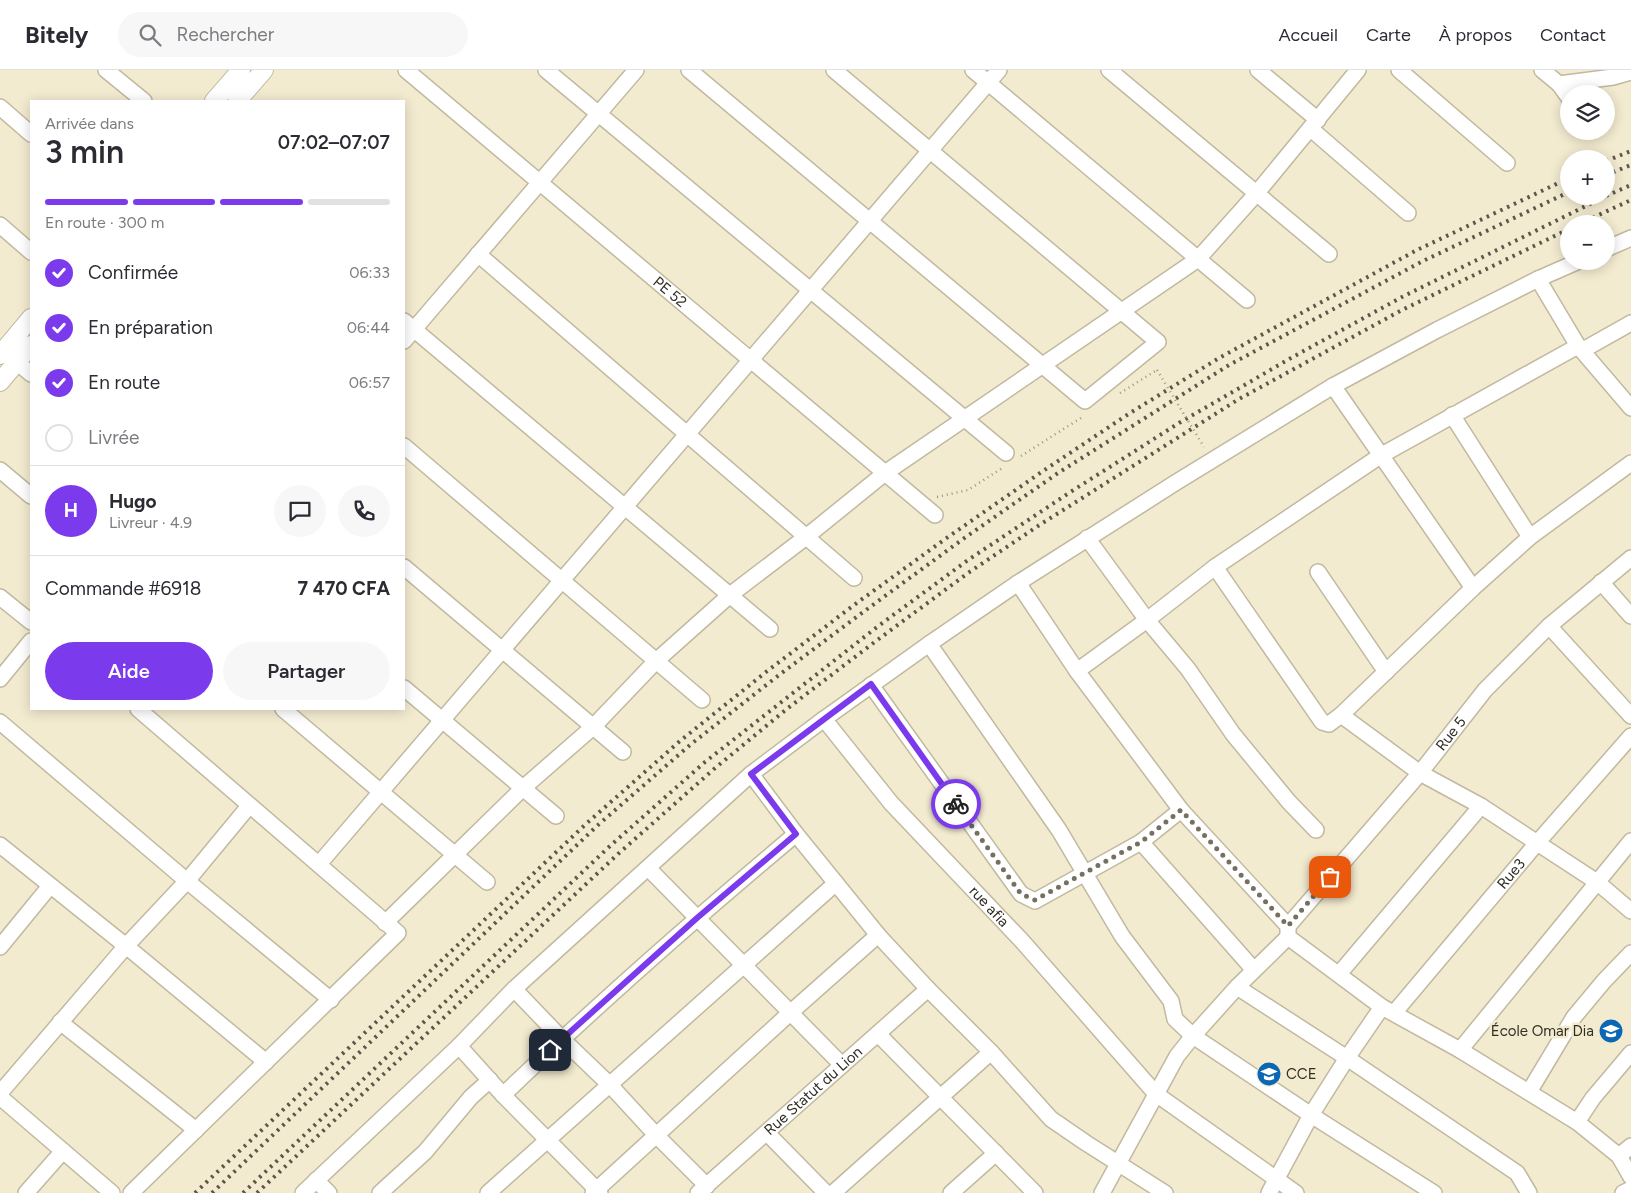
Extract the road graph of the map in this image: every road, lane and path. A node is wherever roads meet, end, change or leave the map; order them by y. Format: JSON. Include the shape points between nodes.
{"nodes":[{"id":1,"x":106,"y":70,"type":"edge"},
{"id":2,"x":240,"y":70,"type":"edge"},
{"id":3,"x":264,"y":70,"type":"edge"},
{"id":4,"x":406,"y":70,"type":"edge"},
{"id":5,"x":546,"y":70,"type":"edge"},
{"id":6,"x":636,"y":70,"type":"edge"},
{"id":7,"x":689,"y":70,"type":"edge"},
{"id":8,"x":834,"y":70,"type":"edge"},
{"id":9,"x":972,"y":70,"type":"edge"},
{"id":10,"x":999,"y":70,"type":"edge"},
{"id":11,"x":1109,"y":70,"type":"edge"},
{"id":12,"x":1258,"y":70,"type":"edge"},
{"id":13,"x":1358,"y":70,"type":"edge"},
{"id":14,"x":1399,"y":70,"type":"edge"},
{"id":15,"x":1542,"y":70,"type":"edge"},
{"id":16,"x":1631,"y":72,"type":"edge"},
{"id":17,"x":988,"y":83,"type":"junction"},
{"id":18,"x":1559,"y":84,"type":"joint"},
{"id":19,"x":143,"y":100,"type":"edge"},
{"id":20,"x":215,"y":100,"type":"edge"},
{"id":21,"x":239,"y":100,"type":"edge"},
{"id":22,"x":0,"y":107,"type":"edge"},
{"id":23,"x":598,"y":115,"type":"junction"},
{"id":24,"x":1314,"y":125,"type":"junction"},
{"id":25,"x":30,"y":133,"type":"edge"},
{"id":26,"x":930,"y":151,"type":"junction"},
{"id":27,"x":1507,"y":163,"type":"dead end"},
{"id":28,"x":540,"y":182,"type":"junction"},
{"id":29,"x":1256,"y":194,"type":"junction"},
{"id":30,"x":1408,"y":212,"type":"dead end"},
{"id":31,"x":870,"y":221,"type":"junction"},
{"id":32,"x":0,"y":226,"type":"edge"},
{"id":33,"x":1631,"y":238,"type":"edge"},
{"id":34,"x":1615,"y":245,"type":"edge"},
{"id":35,"x":30,"y":251,"type":"edge"},
{"id":36,"x":478,"y":254,"type":"junction"},
{"id":37,"x":1329,"y":254,"type":"dead end"},
{"id":38,"x":1198,"y":259,"type":"junction"},
{"id":39,"x":1560,"y":269,"type":"edge"},
{"id":40,"x":1538,"y":279,"type":"junction"},
{"id":41,"x":812,"y":289,"type":"junction"},
{"id":42,"x":1247,"y":300,"type":"dead end"},
{"id":43,"x":1121,"y":311,"type":"junction"},
{"id":44,"x":30,"y":319,"type":"edge"},
{"id":45,"x":1631,"y":324,"type":"edge"},
{"id":46,"x":407,"y":330,"type":"edge"},
{"id":47,"x":30,"y":346,"type":"edge"},
{"id":48,"x":1580,"y":348,"type":"junction"},
{"id":49,"x":1,"y":350,"type":"edge"},
{"id":50,"x":751,"y":360,"type":"junction"},
{"id":51,"x":17,"y":362,"type":"junction"},
{"id":52,"x":1043,"y":366,"type":"junction"},
{"id":53,"x":30,"y":373,"type":"edge"},
{"id":54,"x":0,"y":382,"type":"edge"},
{"id":55,"x":1333,"y":386,"type":"junction"},
{"id":56,"x":1116,"y":396,"type":"dead end"},
{"id":57,"x":1088,"y":406,"type":"junction"},
{"id":58,"x":1631,"y":408,"type":"edge"},
{"id":59,"x":1452,"y":415,"type":"junction"},
{"id":60,"x":964,"y":418,"type":"junction"},
{"id":61,"x":688,"y":434,"type":"junction"},
{"id":62,"x":405,"y":447,"type":"edge"},
{"id":63,"x":1204,"y":447,"type":"dead end"},
{"id":64,"x":1380,"y":456,"type":"junction"},
{"id":65,"x":1011,"y":458,"type":"junction"},
{"id":66,"x":1631,"y":463,"type":"edge"},
{"id":67,"x":0,"y":470,"type":"edge"},
{"id":68,"x":885,"y":473,"type":"junction"},
{"id":69,"x":30,"y":495,"type":"edge"},
{"id":70,"x":919,"y":501,"type":"junction"},
{"id":71,"x":625,"y":507,"type":"junction"},
{"id":72,"x":934,"y":515,"type":"dead end"},
{"id":73,"x":806,"y":536,"type":"junction"},
{"id":74,"x":1530,"y":537,"type":"junction"},
{"id":75,"x":1087,"y":538,"type":"junction"},
{"id":76,"x":1631,"y":558,"type":"edge"},
{"id":77,"x":1215,"y":567,"type":"junction"},
{"id":78,"x":405,"y":568,"type":"edge"},
{"id":79,"x":1318,"y":572,"type":"dead end"},
{"id":80,"x":854,"y":578,"type":"dead end"},
{"id":81,"x":561,"y":582,"type":"junction"},
{"id":82,"x":1601,"y":582,"type":"junction"},
{"id":83,"x":1018,"y":583,"type":"junction"},
{"id":84,"x":1473,"y":588,"type":"junction"},
{"id":85,"x":730,"y":595,"type":"junction"},
{"id":86,"x":0,"y":597,"type":"edge"},
{"id":87,"x":1631,"y":616,"type":"edge"},
{"id":88,"x":1148,"y":620,"type":"junction"},
{"id":89,"x":30,"y":621,"type":"edge"},
{"id":90,"x":1549,"y":626,"type":"junction"},
{"id":91,"x":770,"y":629,"type":"dead end"},
{"id":92,"x":30,"y":642,"type":"edge"},
{"id":93,"x":929,"y":644,"type":"junction"},
{"id":94,"x":502,"y":650,"type":"junction"},
{"id":95,"x":656,"y":661,"type":"junction"},
{"id":96,"x":1077,"y":671,"type":"junction"},
{"id":97,"x":1386,"y":672,"type":"junction"},
{"id":98,"x":0,"y":679,"type":"edge"},
{"id":99,"x":871,"y":684,"type":"junction"},
{"id":100,"x":405,"y":689,"type":"edge"},
{"id":101,"x":702,"y":700,"type":"dead end"},
{"id":102,"x":139,"y":710,"type":"edge"},
{"id":103,"x":284,"y":710,"type":"edge"},
{"id":104,"x":1341,"y":715,"type":"junction"},
{"id":105,"x":1631,"y":716,"type":"edge"},
{"id":106,"x":824,"y":718,"type":"junction"},
{"id":107,"x":443,"y":720,"type":"junction"},
{"id":108,"x":0,"y":722,"type":"edge"},
{"id":109,"x":593,"y":727,"type":"junction"},
{"id":110,"x":1631,"y":736,"type":"edge"},
{"id":111,"x":623,"y":752,"type":"dead end"},
{"id":112,"x":1420,"y":773,"type":"junction"},
{"id":113,"x":751,"y":774,"type":"junction"},
{"id":114,"x":523,"y":788,"type":"junction"},
{"id":115,"x":381,"y":792,"type":"junction"},
{"id":116,"x":249,"y":806,"type":"junction"},
{"id":117,"x":1481,"y":806,"type":"junction"},
{"id":118,"x":1181,"y":810,"type":"junction"},
{"id":119,"x":556,"y":816,"type":"dead end"},
{"id":120,"x":1316,"y":830,"type":"dead end"},
{"id":121,"x":796,"y":834,"type":"junction"},
{"id":122,"x":1631,"y":841,"type":"edge"},
{"id":123,"x":1141,"y":842,"type":"junction"},
{"id":124,"x":1537,"y":843,"type":"junction"},
{"id":125,"x":0,"y":845,"type":"edge"},
{"id":126,"x":454,"y":854,"type":"junction"},
{"id":127,"x":319,"y":864,"type":"junction"},
{"id":128,"x":648,"y":868,"type":"junction"},
{"id":129,"x":1083,"y":872,"type":"junction"},
{"id":130,"x":187,"y":882,"type":"junction"},
{"id":131,"x":487,"y":882,"type":"dead end"},
{"id":132,"x":1598,"y":882,"type":"junction"},
{"id":133,"x":836,"y":884,"type":"junction"},
{"id":134,"x":50,"y":886,"type":"junction"},
{"id":135,"x":1631,"y":911,"type":"edge"},
{"id":136,"x":697,"y":918,"type":"junction"},
{"id":137,"x":386,"y":923,"type":"junction"},
{"id":138,"x":1288,"y":932,"type":"junction"},
{"id":139,"x":878,"y":935,"type":"junction"},
{"id":140,"x":126,"y":946,"type":"junction"},
{"id":141,"x":0,"y":947,"type":"edge"},
{"id":142,"x":1631,"y":953,"type":"edge"},
{"id":143,"x":744,"y":966,"type":"junction"},
{"id":144,"x":1254,"y":970,"type":"junction"},
{"id":145,"x":1338,"y":974,"type":"junction"},
{"id":146,"x":1237,"y":986,"type":"junction"},
{"id":147,"x":514,"y":989,"type":"junction"},
{"id":148,"x":928,"y":989,"type":"junction"},
{"id":149,"x":331,"y":1000,"type":"junction"},
{"id":150,"x":1388,"y":1010,"type":"junction"},
{"id":151,"x":790,"y":1013,"type":"junction"},
{"id":152,"x":60,"y":1022,"type":"junction"},
{"id":153,"x":878,"y":1034,"type":"junction"},
{"id":154,"x":1193,"y":1036,"type":"junction"},
{"id":155,"x":562,"y":1039,"type":"junction"},
{"id":156,"x":459,"y":1046,"type":"junction"},
{"id":157,"x":1460,"y":1050,"type":"junction"},
{"id":158,"x":991,"y":1052,"type":"junction"},
{"id":159,"x":1631,"y":1053,"type":"edge"},
{"id":160,"x":1347,"y":1058,"type":"junction"},
{"id":161,"x":266,"y":1062,"type":"junction"},
{"id":162,"x":842,"y":1066,"type":"junction"},
{"id":163,"x":490,"y":1080,"type":"junction"},
{"id":164,"x":610,"y":1085,"type":"junction"},
{"id":165,"x":1529,"y":1092,"type":"junction"},
{"id":166,"x":0,"y":1093,"type":"edge"},
{"id":167,"x":504,"y":1094,"type":"junction"},
{"id":168,"x":1156,"y":1094,"type":"junction"},
{"id":169,"x":0,"y":1097,"type":"edge"},
{"id":170,"x":941,"y":1098,"type":"junction"},
{"id":171,"x":1311,"y":1115,"type":"junction"},
{"id":172,"x":1577,"y":1122,"type":"junction"},
{"id":173,"x":196,"y":1130,"type":"junction"},
{"id":174,"x":767,"y":1133,"type":"junction"},
{"id":175,"x":656,"y":1134,"type":"junction"},
{"id":176,"x":548,"y":1139,"type":"junction"},
{"id":177,"x":1631,"y":1146,"type":"edge"},
{"id":178,"x":63,"y":1151,"type":"junction"},
{"id":179,"x":996,"y":1153,"type":"junction"},
{"id":180,"x":1620,"y":1156,"type":"junction"},
{"id":181,"x":1118,"y":1162,"type":"junction"},
{"id":182,"x":1631,"y":1177,"type":"edge"},
{"id":183,"x":316,"y":1180,"type":"junction"},
{"id":184,"x":1272,"y":1186,"type":"edge"},
{"id":185,"x":703,"y":1189,"type":"edge"},
{"id":186,"x":1631,"y":1189,"type":"edge"},
{"id":187,"x":597,"y":1192,"type":"edge"},
{"id":188,"x":26,"y":1193,"type":"edge"},
{"id":189,"x":112,"y":1193,"type":"edge"},
{"id":190,"x":131,"y":1193,"type":"edge"},
{"id":191,"x":303,"y":1193,"type":"edge"},
{"id":192,"x":329,"y":1193,"type":"edge"},
{"id":193,"x":380,"y":1193,"type":"edge"},
{"id":194,"x":488,"y":1193,"type":"edge"},
{"id":195,"x":826,"y":1193,"type":"edge"},
{"id":196,"x":833,"y":1193,"type":"edge"},
{"id":197,"x":951,"y":1193,"type":"edge"},
{"id":198,"x":1035,"y":1193,"type":"edge"},
{"id":199,"x":1102,"y":1193,"type":"edge"},
{"id":200,"x":1165,"y":1193,"type":"edge"},
{"id":201,"x":1296,"y":1193,"type":"edge"},
{"id":202,"x":1434,"y":1193,"type":"edge"},
{"id":203,"x":1529,"y":1193,"type":"edge"},
{"id":204,"x":1624,"y":1193,"type":"edge"}],
"edges":[{"from":1,"to":19,"type":"street"},
{"from":2,"to":20,"type":"street"},
{"from":3,"to":21,"type":"street"},
{"from":4,"to":28,"type":"street","name":"PE 52"},
{"from":5,"to":23,"type":"street"},
{"from":6,"to":23,"type":"street"},
{"from":7,"to":31,"type":"street"},
{"from":8,"to":26,"type":"street"},
{"from":9,"to":17,"type":"street"},
{"from":10,"to":17,"type":"street"},
{"from":11,"to":29,"type":"street"},
{"from":12,"to":24,"type":"street"},
{"from":13,"to":24,"type":"street"},
{"from":14,"to":27,"type":"street"},
{"from":15,"to":18,"type":"street"},
{"from":16,"to":18,"type":"street"},
{"from":17,"to":26,"type":"street"},
{"from":17,"to":38,"type":"street"},
{"from":22,"to":25,"type":"street"},
{"from":23,"to":28,"type":"street"},
{"from":23,"to":41,"type":"street"},
{"from":24,"to":29,"type":"street"},
{"from":24,"to":30,"type":"street"},
{"from":26,"to":31,"type":"street"},
{"from":26,"to":43,"type":"street"},
{"from":28,"to":36,"type":"street"},
{"from":28,"to":50,"type":"street","name":"PE 52"},
{"from":29,"to":37,"type":"street"},
{"from":29,"to":38,"type":"street"},
{"from":31,"to":41,"type":"street"},
{"from":31,"to":52,"type":"street"},
{"from":32,"to":35,"type":"street"},
{"from":33,"to":34,"type":"street"},
{"from":36,"to":46,"type":"street"},
{"from":36,"to":61,"type":"street"},
{"from":38,"to":42,"type":"street"},
{"from":38,"to":43,"type":"street"},
{"from":39,"to":40,"type":"street"},
{"from":40,"to":48,"type":"street"},
{"from":40,"to":55,"type":"street"},
{"from":41,"to":50,"type":"street"},
{"from":41,"to":60,"type":"street"},
{"from":43,"to":52,"type":"street"},
{"from":43,"to":57,"type":"street","via":[[1158,342]]},
{"from":44,"to":49,"type":"street"},
{"from":45,"to":48,"type":"street"},
{"from":46,"to":71,"type":"street"},
{"from":47,"to":51,"type":"street"},
{"from":48,"to":58,"type":"street"},
{"from":48,"to":59,"type":"street"},
{"from":50,"to":61,"type":"street"},
{"from":50,"to":68,"type":"street","name":"PE 52"},
{"from":51,"to":53,"type":"street"},
{"from":51,"to":54,"type":"street"},
{"from":52,"to":57,"type":"street"},
{"from":52,"to":60,"type":"street"},
{"from":55,"to":64,"type":"street"},
{"from":55,"to":75,"type":"street"},
{"from":56,"to":63,"type":"path","bridge":true,"via":[[1157,370]]},
{"from":57,"to":65,"type":"path"},
{"from":59,"to":64,"type":"street"},
{"from":59,"to":74,"type":"street"},
{"from":60,"to":65,"type":"street"},
{"from":60,"to":68,"type":"street"},
{"from":61,"to":71,"type":"street"},
{"from":61,"to":73,"type":"street"},
{"from":62,"to":81,"type":"street"},
{"from":64,"to":77,"type":"street"},
{"from":64,"to":84,"type":"street"},
{"from":65,"to":70,"type":"path","via":[[968,490]]},
{"from":66,"to":74,"type":"street"},
{"from":67,"to":69,"type":"street"},
{"from":68,"to":70,"type":"street","name":"PE 52"},
{"from":68,"to":73,"type":"street"},
{"from":70,"to":72,"type":"street","name":"PE 52"},
{"from":71,"to":81,"type":"street"},
{"from":71,"to":85,"type":"street"},
{"from":73,"to":80,"type":"street"},
{"from":73,"to":85,"type":"street"},
{"from":74,"to":84,"type":"street"},
{"from":75,"to":83,"type":"street"},
{"from":75,"to":88,"type":"street"},
{"from":76,"to":82,"type":"street","name":"Rue 5"},
{"from":77,"to":88,"type":"street"},
{"from":77,"to":104,"type":"street","via":[[1322,722],[1329,724]]},
{"from":78,"to":94,"type":"street"},
{"from":79,"to":97,"type":"street"},
{"from":81,"to":94,"type":"street"},
{"from":81,"to":95,"type":"street"},
{"from":82,"to":87,"type":"street"},
{"from":82,"to":90,"type":"street","name":"Rue 5"},
{"from":83,"to":93,"type":"street"},
{"from":83,"to":96,"type":"street"},
{"from":84,"to":97,"type":"street"},
{"from":85,"to":91,"type":"street"},
{"from":85,"to":95,"type":"street"},
{"from":86,"to":89,"type":"street"},
{"from":88,"to":96,"type":"street"},
{"from":88,"to":120,"type":"street","via":[[1188,669],[1233,734],[1288,802]]},
{"from":90,"to":105,"type":"street"},
{"from":90,"to":112,"type":"street","name":"Rue 5","via":[[1485,690]]},
{"from":92,"to":98,"type":"street"},
{"from":93,"to":99,"type":"street"},
{"from":93,"to":129,"type":"street","via":[[1059,830]]},
{"from":94,"to":107,"type":"street"},
{"from":94,"to":109,"type":"street"},
{"from":95,"to":101,"type":"street"},
{"from":95,"to":109,"type":"street"},
{"from":96,"to":118,"type":"street"},
{"from":97,"to":104,"type":"street"},
{"from":99,"to":106,"type":"street"},
{"from":99,"to":129,"type":"street","via":[[1021,894],[1035,900]]},
{"from":100,"to":107,"type":"street"},
{"from":102,"to":116,"type":"street"},
{"from":103,"to":115,"type":"street"},
{"from":104,"to":112,"type":"street"},
{"from":106,"to":113,"type":"street"},
{"from":106,"to":168,"type":"street","name":"rue afia","via":[[891,803],[1022,941]]},
{"from":107,"to":114,"type":"street"},
{"from":107,"to":115,"type":"street"},
{"from":108,"to":130,"type":"street"},
{"from":109,"to":111,"type":"street"},
{"from":109,"to":114,"type":"street"},
{"from":110,"to":124,"type":"street","name":"Rue3"},
{"from":112,"to":117,"type":"street"},
{"from":112,"to":138,"type":"street","name":"Rue 5"},
{"from":113,"to":121,"type":"street"},
{"from":113,"to":128,"type":"street"},
{"from":114,"to":119,"type":"street"},
{"from":114,"to":126,"type":"street"},
{"from":115,"to":126,"type":"street"},
{"from":115,"to":127,"type":"street"},
{"from":116,"to":127,"type":"street"},
{"from":116,"to":130,"type":"street"},
{"from":117,"to":124,"type":"street"},
{"from":117,"to":145,"type":"street"},
{"from":118,"to":123,"type":"street"},
{"from":118,"to":138,"type":"street"},
{"from":121,"to":133,"type":"street"},
{"from":121,"to":136,"type":"street"},
{"from":122,"to":132,"type":"street"},
{"from":123,"to":129,"type":"street"},
{"from":123,"to":144,"type":"street"},
{"from":124,"to":132,"type":"street"},
{"from":124,"to":150,"type":"street","name":"Rue3"},
{"from":125,"to":134,"type":"street"},
{"from":126,"to":131,"type":"street"},
{"from":126,"to":137,"type":"street"},
{"from":127,"to":137,"type":"street"},
{"from":128,"to":136,"type":"street"},
{"from":128,"to":147,"type":"street"},
{"from":129,"to":154,"type":"street","via":[[1122,936],[1171,1001],[1175,1019]]},
{"from":130,"to":140,"type":"street"},
{"from":130,"to":149,"type":"street"},
{"from":132,"to":135,"type":"street"},
{"from":132,"to":157,"type":"street"},
{"from":133,"to":139,"type":"street"},
{"from":133,"to":143,"type":"street"},
{"from":134,"to":140,"type":"street"},
{"from":134,"to":141,"type":"street"},
{"from":136,"to":143,"type":"street"},
{"from":136,"to":155,"type":"street"},
{"from":137,"to":149,"type":"street","via":[[398,934]]},
{"from":138,"to":144,"type":"street","name":"Rue 5"},
{"from":138,"to":145,"type":"street"},
{"from":139,"to":148,"type":"street"},
{"from":139,"to":151,"type":"street"},
{"from":140,"to":152,"type":"street"},
{"from":140,"to":161,"type":"street"},
{"from":142,"to":165,"type":"street","via":[[1574,1017]]},
{"from":143,"to":151,"type":"street"},
{"from":143,"to":164,"type":"street"},
{"from":144,"to":146,"type":"street","name":"Rue 5"},
{"from":145,"to":150,"type":"street"},
{"from":146,"to":154,"type":"street","name":"Rue 5"},
{"from":146,"to":160,"type":"street"},
{"from":147,"to":155,"type":"street"},
{"from":147,"to":156,"type":"street"},
{"from":148,"to":153,"type":"street","name":"Rue Statut du Lion"},
{"from":148,"to":158,"type":"street"},
{"from":149,"to":161,"type":"street"},
{"from":150,"to":157,"type":"street"},
{"from":150,"to":160,"type":"street","name":"Rue3"},
{"from":151,"to":162,"type":"street"},
{"from":151,"to":175,"type":"street"},
{"from":152,"to":166,"type":"street"},
{"from":152,"to":173,"type":"street"},
{"from":153,"to":162,"type":"street","name":"Rue Statut du Lion"},
{"from":153,"to":170,"type":"street"},
{"from":154,"to":168,"type":"street","name":"Rue 5","via":[[1177,1056]]},
{"from":154,"to":171,"type":"street"},
{"from":155,"to":164,"type":"street"},
{"from":155,"to":167,"type":"street"},
{"from":156,"to":163,"type":"street"},
{"from":156,"to":183,"type":"street"},
{"from":157,"to":165,"type":"street"},
{"from":158,"to":170,"type":"street"},
{"from":158,"to":181,"type":"street","via":[[1051,1119]]},
{"from":159,"to":172,"type":"street","via":[[1592,1098]]},
{"from":160,"to":171,"type":"street","name":"Rue3"},
{"from":160,"to":203,"type":"street","via":[[1517,1173]]},
{"from":161,"to":173,"type":"street"},
{"from":162,"to":174,"type":"street","name":"Rue Statut du Lion"},
{"from":163,"to":167,"type":"street"},
{"from":163,"to":193,"type":"street","via":[[465,1103],[425,1152]]},
{"from":164,"to":175,"type":"street"},
{"from":164,"to":176,"type":"street"},
{"from":165,"to":172,"type":"street"},
{"from":167,"to":176,"type":"street"},
{"from":168,"to":181,"type":"street","name":"Rue 5"},
{"from":168,"to":184,"type":"street","name":"rue afia"},
{"from":169,"to":178,"type":"street"},
{"from":170,"to":179,"type":"street"},
{"from":170,"to":196,"type":"street"},
{"from":171,"to":184,"type":"street","name":"Rue3"},
{"from":171,"to":202,"type":"street"},
{"from":172,"to":180,"type":"street"},
{"from":173,"to":190,"type":"street"},
{"from":174,"to":185,"type":"street","name":"Rue Statut du Lion"},
{"from":174,"to":195,"type":"street"},
{"from":175,"to":185,"type":"street"},
{"from":175,"to":187,"type":"street"},
{"from":176,"to":187,"type":"street"},
{"from":176,"to":194,"type":"street"},
{"from":177,"to":180,"type":"street"},
{"from":178,"to":188,"type":"street"},
{"from":178,"to":189,"type":"street"},
{"from":179,"to":197,"type":"street"},
{"from":179,"to":198,"type":"street"},
{"from":180,"to":182,"type":"street"},
{"from":181,"to":199,"type":"street","name":"Rue 5"},
{"from":181,"to":200,"type":"street"},
{"from":183,"to":191,"type":"street"},
{"from":183,"to":192,"type":"street"},
{"from":184,"to":201,"type":"street","name":"rue afia"},
{"from":186,"to":204,"type":"street"}]}
